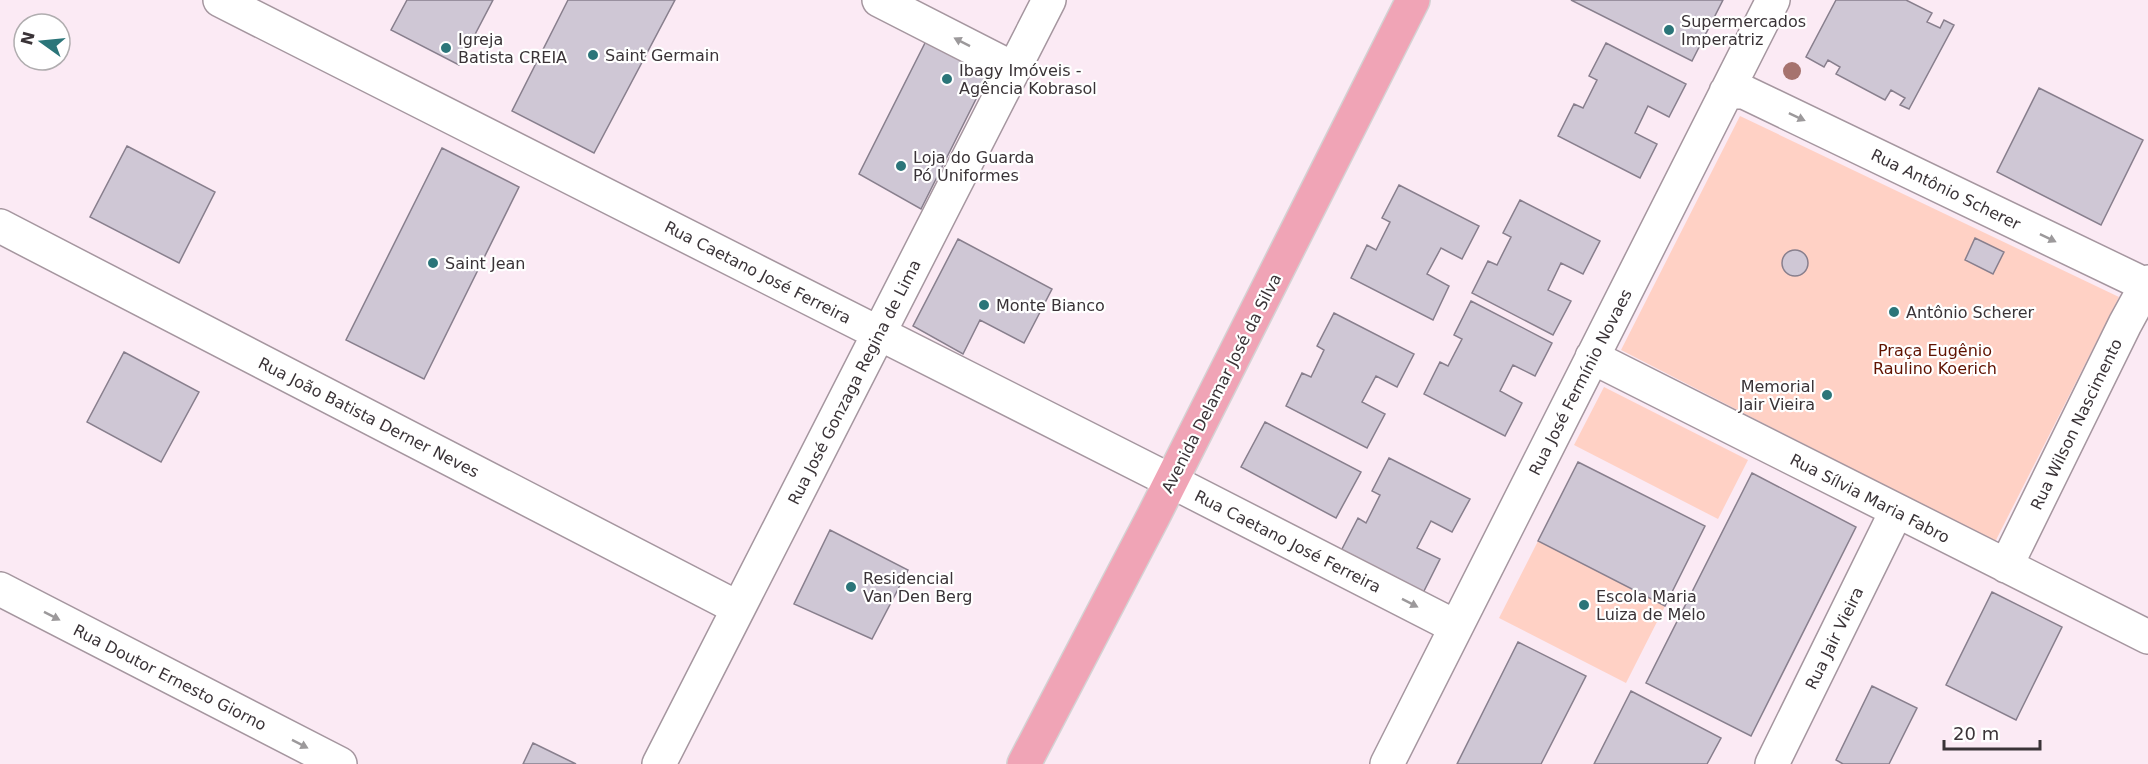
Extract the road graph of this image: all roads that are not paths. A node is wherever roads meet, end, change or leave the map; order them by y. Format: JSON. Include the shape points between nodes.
{"nodes":[{"id":1,"x":220,"y":0,"type":"edge"},
{"id":2,"x":879,"y":0,"type":"edge"},
{"id":3,"x":1049,"y":0,"type":"edge"},
{"id":4,"x":1413,"y":0,"type":"edge"},
{"id":5,"x":1773,"y":0,"type":"edge"},
{"id":6,"x":1014,"y":69,"type":"junction"},
{"id":7,"x":1734,"y":87,"type":"junction"},
{"id":8,"x":0,"y":226,"type":"edge"},
{"id":9,"x":2148,"y":284,"type":"edge"},
{"id":10,"x":879,"y":333,"type":"junction"},
{"id":11,"x":1592,"y":357,"type":"junction"},
{"id":12,"x":1171,"y":481,"type":"junction"},
{"id":13,"x":1896,"y":512,"type":"junction"},
{"id":14,"x":2006,"y":566,"type":"junction"},
{"id":15,"x":0,"y":589,"type":"edge"},
{"id":16,"x":738,"y":608,"type":"junction"},
{"id":17,"x":1456,"y":627,"type":"junction"},
{"id":18,"x":2148,"y":637,"type":"edge"},
{"id":19,"x":340,"y":764,"type":"edge"},
{"id":20,"x":659,"y":764,"type":"edge"},
{"id":21,"x":1024,"y":764,"type":"edge"},
{"id":22,"x":1387,"y":764,"type":"edge"},
{"id":23,"x":1772,"y":764,"type":"edge"}],
"edges":[{"from":1,"to":10,"type":"street","name":"Rua Caetano José Ferreira"},
{"from":6,"to":2,"type":"street","one_way":true},
{"from":3,"to":6,"type":"street","name":"Rua José Gonzaga Regina de Lima"},
{"from":4,"to":12,"type":"main road","name":"Avenida Delamar José da Silva"},
{"from":5,"to":7,"type":"street","name":"Rua José Fermínio Novaes"},
{"from":6,"to":10,"type":"street","name":"Rua José Gonzaga Regina de Lima"},
{"from":7,"to":9,"type":"street","name":"Rua Antônio Scherer","one_way":true},
{"from":7,"to":11,"type":"street","name":"Rua José Fermínio Novaes"},
{"from":8,"to":16,"type":"street","name":"Rua João Batista Derner Neves"},
{"from":9,"to":14,"type":"street","name":"Rua Wilson Nascimento"},
{"from":10,"to":12,"type":"street","name":"Rua Caetano José Ferreira"},
{"from":10,"to":16,"type":"street","name":"Rua José Gonzaga Regina de Lima"},
{"from":11,"to":13,"type":"street","name":"Rua Sílvia Maria Fabro"},
{"from":11,"to":17,"type":"street","name":"Rua José Fermínio Novaes"},
{"from":12,"to":17,"type":"street","name":"Rua Caetano José Ferreira","one_way":true},
{"from":12,"to":21,"type":"main road","name":"Avenida Delamar José da Silva"},
{"from":13,"to":14,"type":"street","name":"Rua Sílvia Maria Fabro"},
{"from":13,"to":23,"type":"street","name":"Rua Jair Vieira"},
{"from":14,"to":18,"type":"street","name":"Rua Sílvia Maria Fabro"},
{"from":15,"to":19,"type":"street","name":"Rua Doutor Ernesto Giorno","one_way":true},
{"from":16,"to":20,"type":"street","name":"Rua José Gonzaga Regina de Lima"},
{"from":17,"to":22,"type":"street","name":"Rua José Fermínio Novaes"}]}
